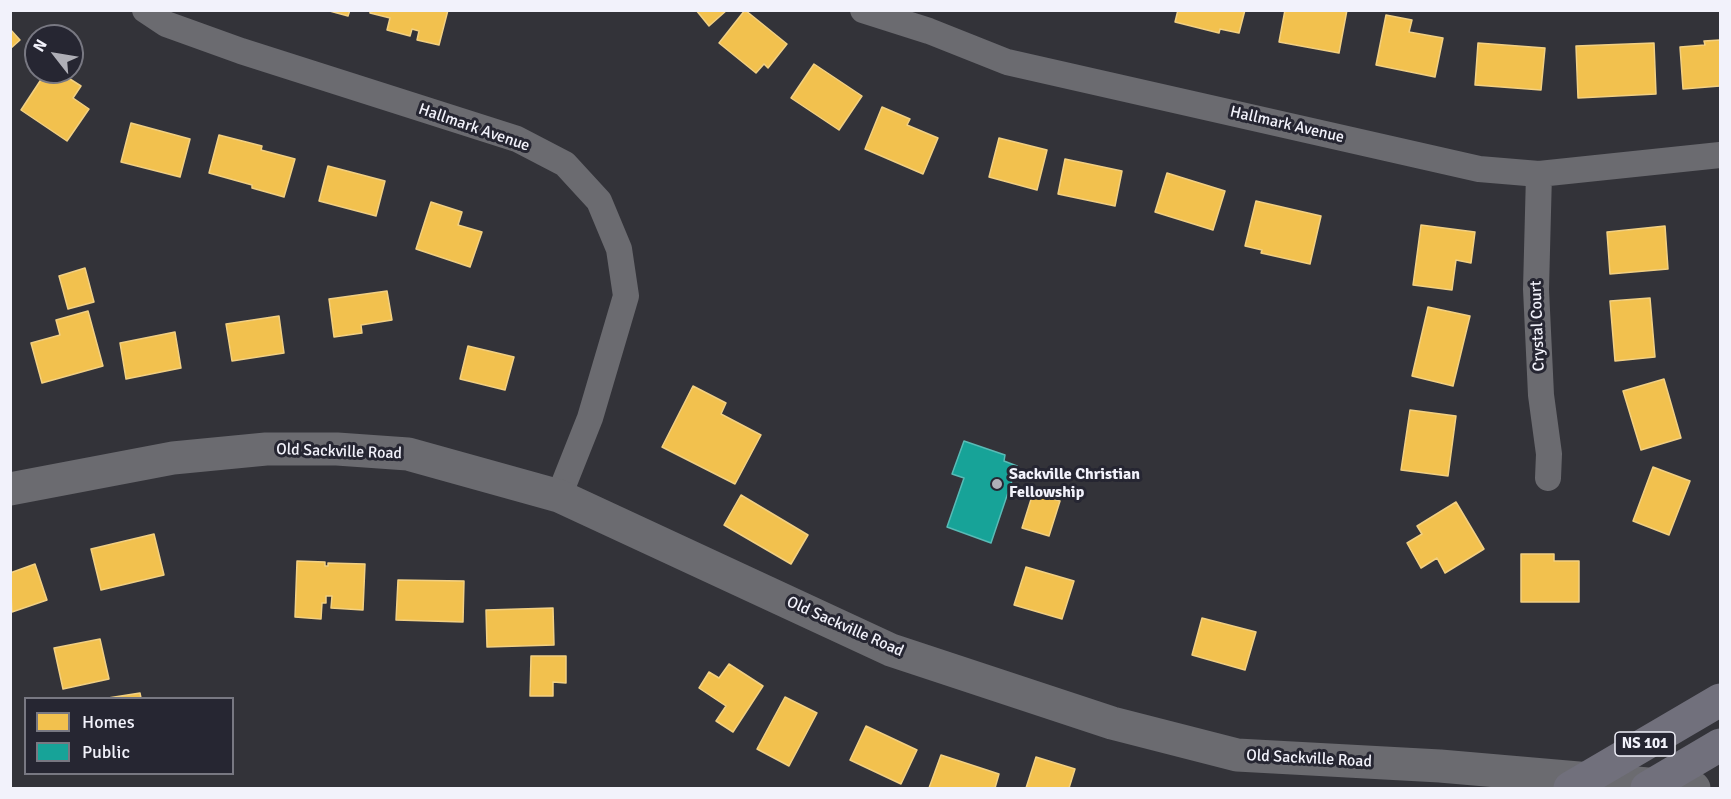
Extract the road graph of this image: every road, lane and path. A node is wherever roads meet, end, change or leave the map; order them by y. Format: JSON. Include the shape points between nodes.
{"nodes":[{"id":1,"x":145,"y":10,"type":"edge"},
{"id":2,"x":863,"y":10,"type":"edge"},
{"id":3,"x":1720,"y":155,"type":"edge"},
{"id":4,"x":1539,"y":174,"type":"junction"},
{"id":5,"x":1548,"y":478,"type":"dead end"},
{"id":6,"x":10,"y":489,"type":"edge"},
{"id":7,"x":559,"y":496,"type":"junction"},
{"id":8,"x":1720,"y":700,"type":"edge"},
{"id":9,"x":1720,"y":745,"type":"edge"},
{"id":10,"x":1570,"y":789,"type":"edge"},
{"id":11,"x":1647,"y":789,"type":"edge"},
{"id":12,"x":1694,"y":789,"type":"edge"}],
"edges":[{"from":1,"to":7,"type":"street","name":"Hallmark Avenue","via":[[166,24],[241,51],[517,139],[565,164],[599,201],[619,249],[626,296],[590,418]]},
{"from":2,"to":4,"type":"street","name":"Hallmark Avenue","via":[[1007,62],[1479,169]]},
{"from":3,"to":4,"type":"street","name":"Hallmark Avenue"},
{"from":4,"to":5,"type":"street","name":"Crystal Court","via":[[1536,289]]},
{"from":6,"to":7,"type":"street","name":"Old Sackville Road","via":[[173,458],[266,449],[337,449],[408,454]]},
{"from":7,"to":12,"type":"street","name":"Old Sackville Road","via":[[891,650],[1113,723],[1237,755],[1440,766]]},
{"from":8,"to":10,"type":"highway","number":"NS 101"},
{"from":9,"to":11,"type":"highway","number":"NS 101"}]}
